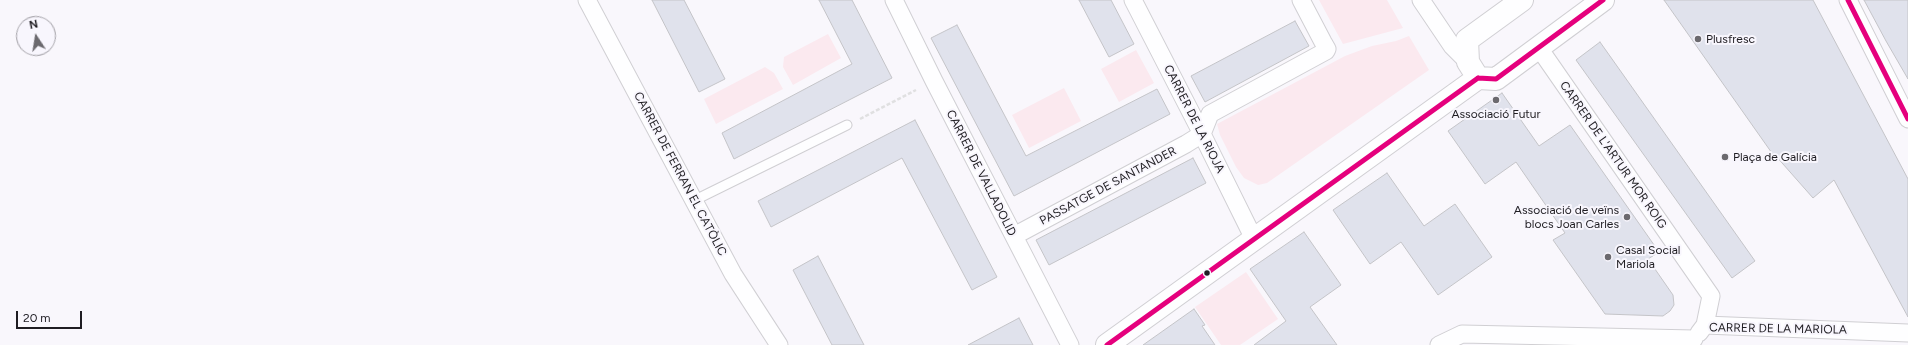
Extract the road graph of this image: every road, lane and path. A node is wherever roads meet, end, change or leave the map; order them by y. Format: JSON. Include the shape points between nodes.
{"nodes":[{"id":1,"x":586,"y":0,"type":"edge"},
{"id":2,"x":894,"y":0,"type":"edge"},
{"id":3,"x":1133,"y":0,"type":"edge"},
{"id":4,"x":1302,"y":0,"type":"edge"},
{"id":5,"x":1421,"y":0,"type":"edge"},
{"id":6,"x":1522,"y":0,"type":"edge"},
{"id":7,"x":1603,"y":0,"type":"edge"},
{"id":8,"x":1848,"y":0,"type":"edge"},
{"id":9,"x":1539,"y":48,"type":"junction"},
{"id":10,"x":1473,"y":70,"type":"junction"},
{"id":11,"x":934,"y":81,"type":"junction"},
{"id":12,"x":1908,"y":119,"type":"edge"},
{"id":13,"x":847,"y":125,"type":"joint"},
{"id":14,"x":1202,"y":134,"type":"junction"},
{"id":15,"x":693,"y":201,"type":"junction"},
{"id":16,"x":1014,"y":236,"type":"junction"},
{"id":17,"x":1254,"y":239,"type":"junction"},
{"id":18,"x":1705,"y":325,"type":"junction"},
{"id":19,"x":1908,"y":333,"type":"edge"},
{"id":20,"x":1694,"y":342,"type":"edge"},
{"id":21,"x":779,"y":345,"type":"edge"},
{"id":22,"x":1070,"y":345,"type":"edge"},
{"id":23,"x":1107,"y":345,"type":"edge"},
{"id":24,"x":1439,"y":345,"type":"edge"}],
"edges":[{"from":1,"to":15,"type":"street","name":"CARRER DE FERRAN EL CATÒLIC"},
{"from":2,"to":11,"type":"street","name":"CARRER DE VALLADOLID"},
{"from":3,"to":14,"type":"street","name":"CARRER DE LA RIOJA"},
{"from":4,"to":14,"type":"street","via":[[1327,50],[1210,114]]},
{"from":5,"to":10,"type":"street","via":[[1452,46]]},
{"from":6,"to":10,"type":"street","via":[[1467,40]]},
{"from":7,"to":9,"type":"street"},
{"from":8,"to":12,"type":"street"},
{"from":9,"to":10,"type":"street","via":[[1496,79]]},
{"from":9,"to":18,"type":"street","name":"CARRER DE L'ARTUR MOR ROIG","via":[[1711,296]]},
{"from":10,"to":17,"type":"street"},
{"from":11,"to":13,"type":"path"},
{"from":11,"to":16,"type":"street","name":"CARRER DE VALLADOLID"},
{"from":13,"to":15,"type":"lane"},
{"from":14,"to":16,"type":"street","name":"PASSATGE DE SANTANDER"},
{"from":14,"to":17,"type":"street","name":"CARRER DE LA RIOJA"},
{"from":15,"to":21,"type":"street","name":"CARRER DE FERRAN EL CATÒLIC","via":[[733,274]]},
{"from":16,"to":22,"type":"street","name":"CARRER DE VALLADOLID"},
{"from":17,"to":23,"type":"street"},
{"from":18,"to":19,"type":"street","name":"CARRER DE LA MARIOLA"},
{"from":18,"to":20,"type":"street","name":"CARRER DE LA MARIOLA"},
{"from":20,"to":24,"type":"street","name":"CARRER DE LA MARIOLA","via":[[1462,334]]}]}
